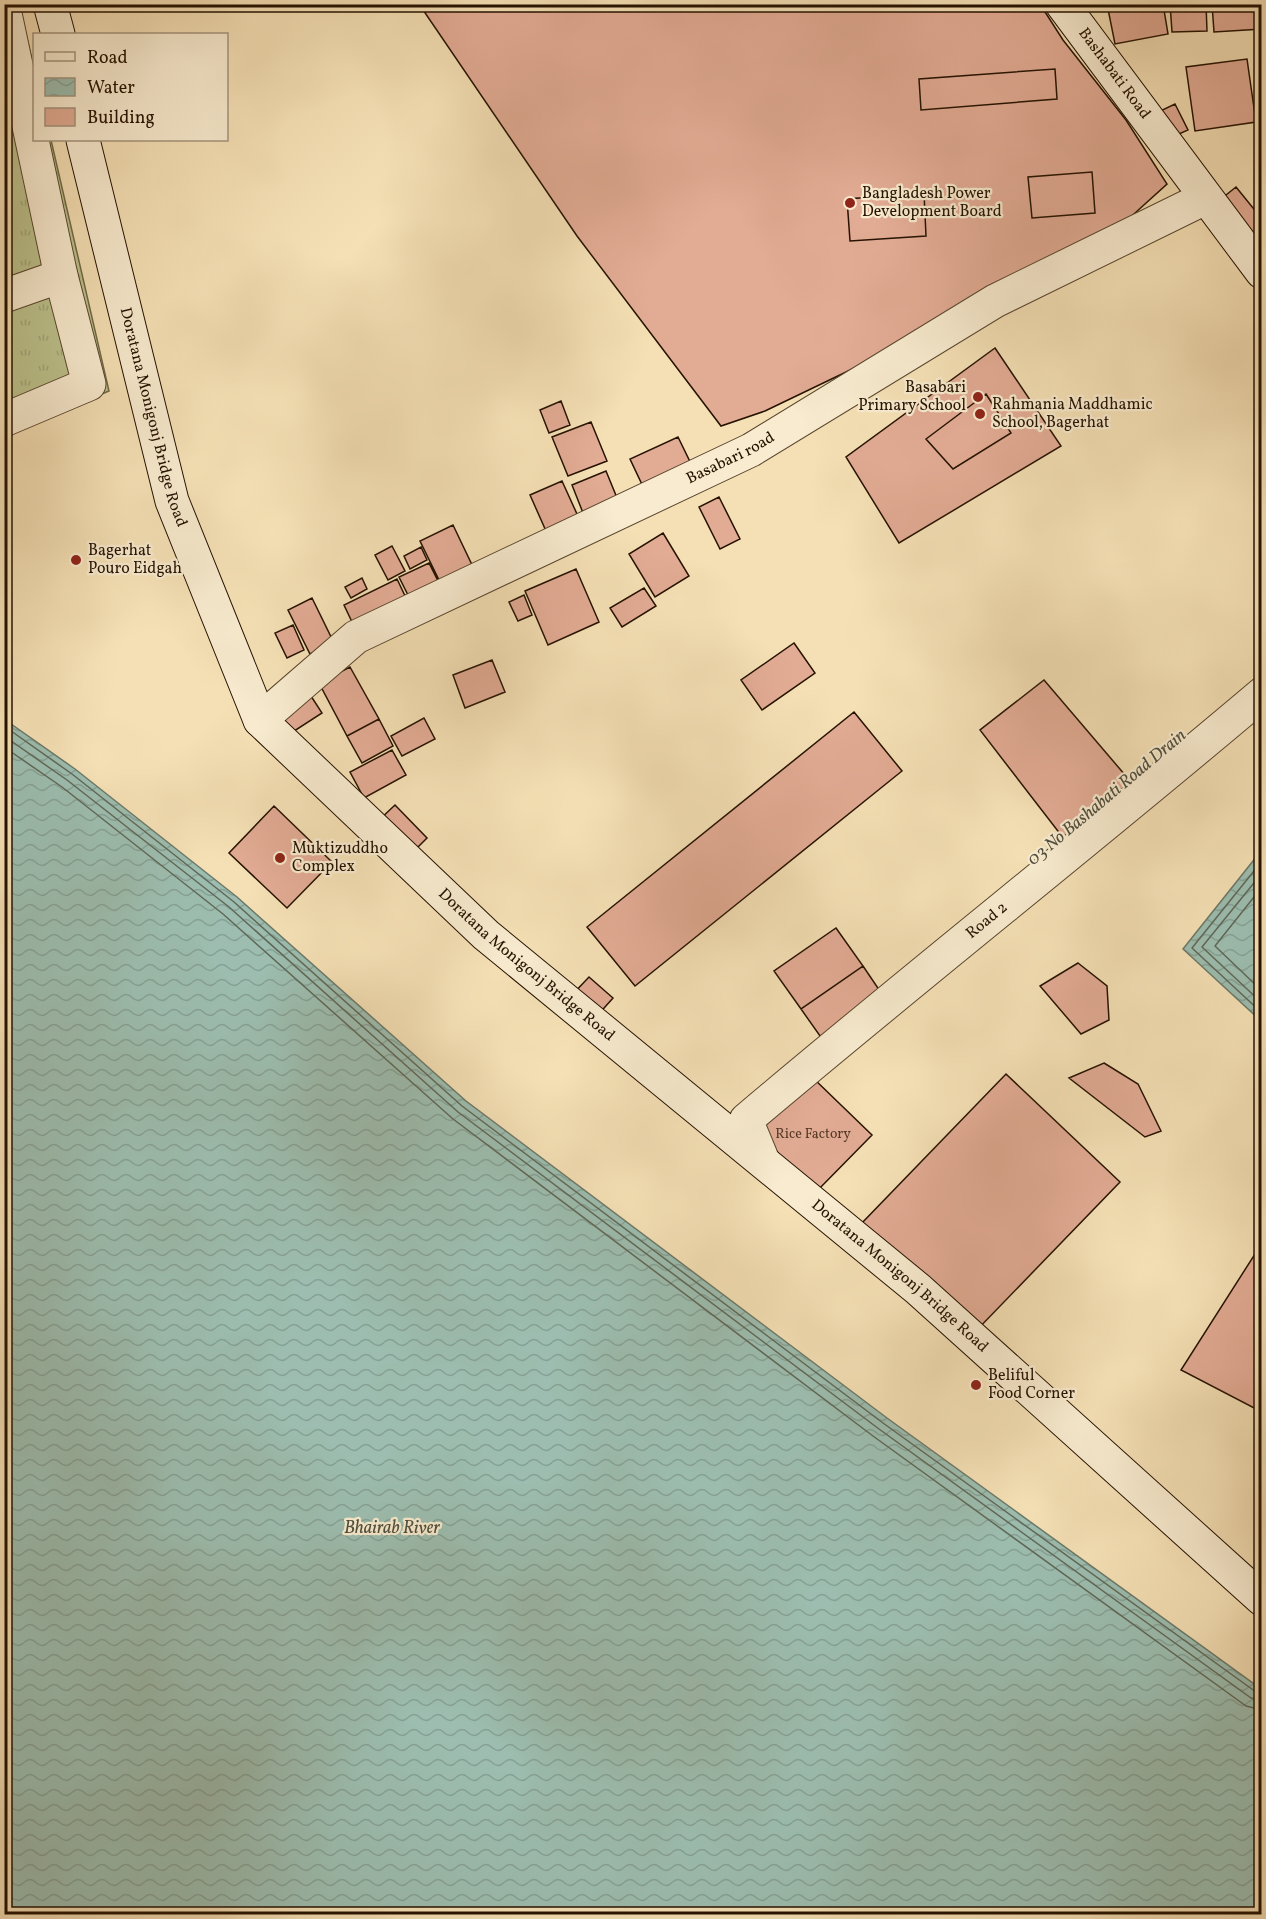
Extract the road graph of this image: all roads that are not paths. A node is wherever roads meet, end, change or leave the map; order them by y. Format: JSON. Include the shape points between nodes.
{"nodes":[{"id":1,"x":50,"y":4,"type":"edge"},
{"id":2,"x":1062,"y":4,"type":"edge"},
{"id":3,"x":4,"y":9,"type":"edge"},
{"id":4,"x":58,"y":33,"type":"edge"},
{"id":5,"x":17,"y":118,"type":"edge"},
{"id":6,"x":83,"y":141,"type":"edge"},
{"id":7,"x":1205,"y":198,"type":"junction"},
{"id":8,"x":1262,"y":272,"type":"edge"},
{"id":9,"x":61,"y":276,"type":"junction"},
{"id":10,"x":4,"y":296,"type":"edge"},
{"id":11,"x":4,"y":420,"type":"edge"},
{"id":12,"x":1262,"y":694,"type":"edge"},
{"id":13,"x":260,"y":720,"type":"junction"},
{"id":14,"x":763,"y":1161,"type":"junction"},
{"id":15,"x":1262,"y":1599,"type":"edge"}],
"edges":[{"from":1,"to":4,"type":"street"},
{"from":2,"to":7,"type":"street","name":"Bashabati Road"},
{"from":3,"to":5,"type":"street"},
{"from":5,"to":9,"type":"street"},
{"from":6,"to":13,"type":"street","name":"Doratana Monigonj Bridge Road","via":[[172,501]]},
{"from":7,"to":8,"type":"street","name":"Bashabati Road"},
{"from":7,"to":13,"type":"street","name":"Basabari road","via":[[995,301],[751,450],[356,637]]},
{"from":9,"to":10,"type":"street"},
{"from":9,"to":11,"type":"street","via":[[89,384]]},
{"from":12,"to":14,"type":"street","name":"Road 2","via":[[746,1120]]},
{"from":13,"to":14,"type":"street","name":"Doratana Monigonj Bridge Road","via":[[486,935]]},
{"from":14,"to":15,"type":"street","name":"Doratana Monigonj Bridge Road","via":[[918,1289]]}]}
